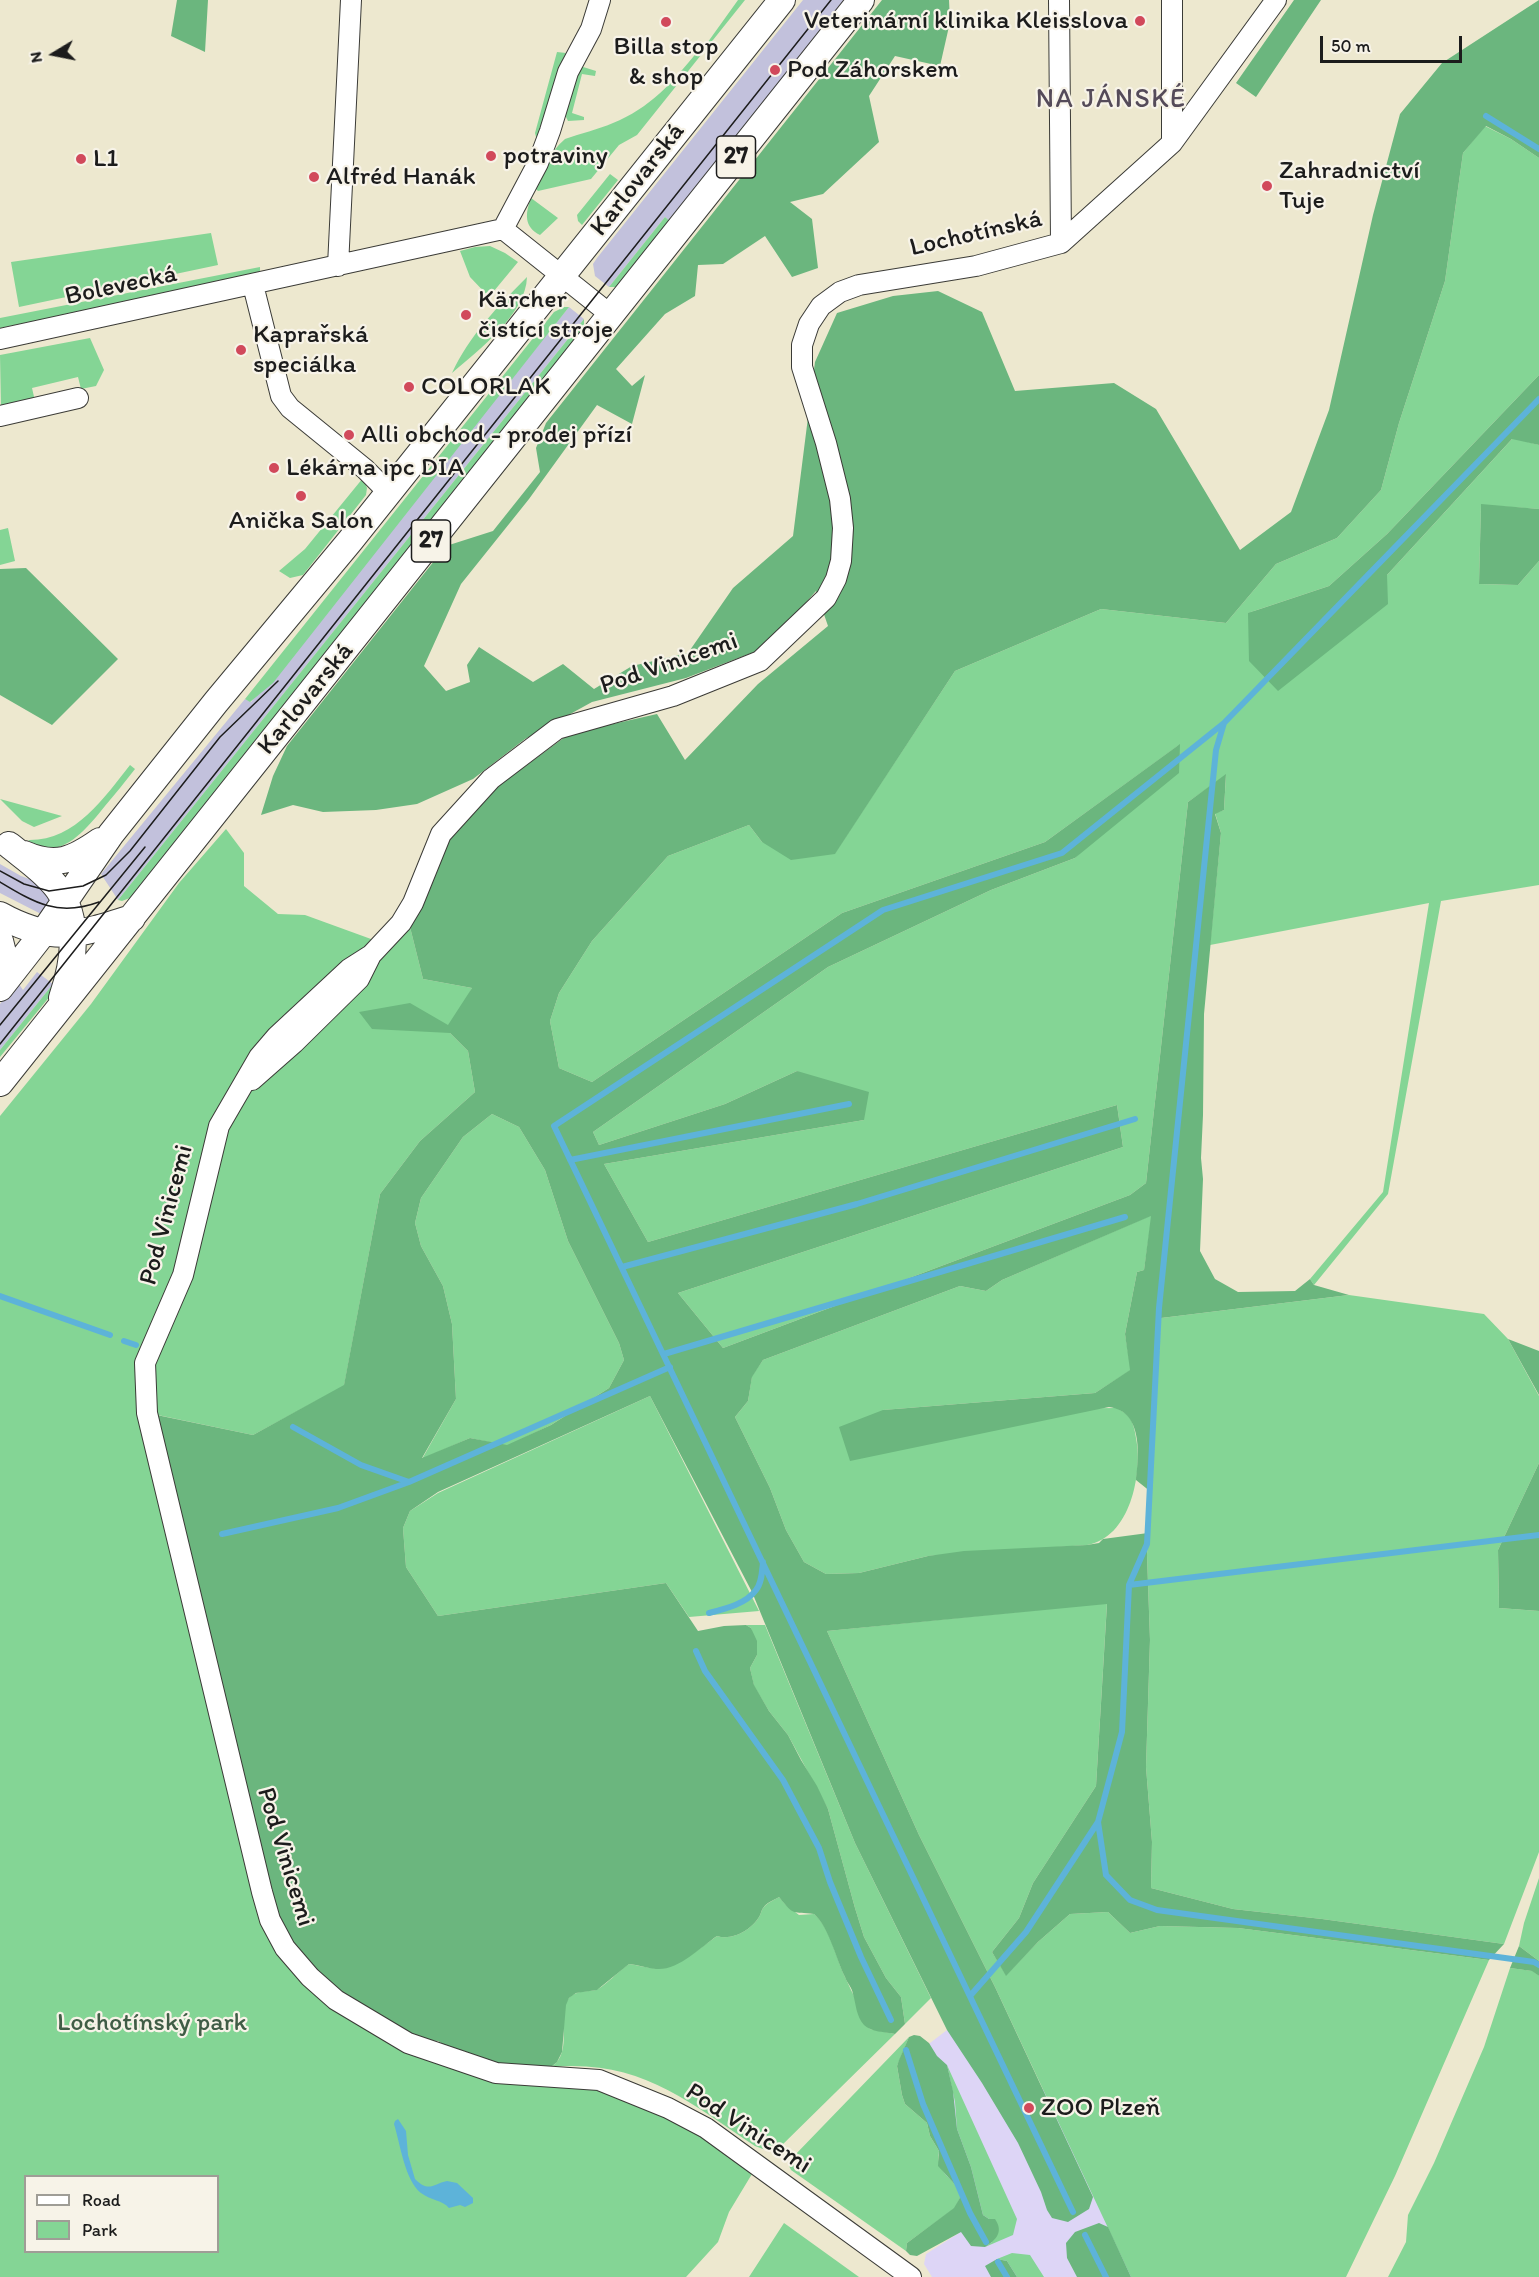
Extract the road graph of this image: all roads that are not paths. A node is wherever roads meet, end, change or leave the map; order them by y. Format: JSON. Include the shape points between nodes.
{"nodes":[{"id":1,"x":351,"y":0,"type":"edge"},
{"id":2,"x":600,"y":0,"type":"edge"},
{"id":3,"x":782,"y":0,"type":"edge"},
{"id":4,"x":861,"y":0,"type":"edge"},
{"id":5,"x":1059,"y":0,"type":"edge"},
{"id":6,"x":1172,"y":0,"type":"edge"},
{"id":7,"x":1276,"y":0,"type":"edge"},
{"id":8,"x":1172,"y":143,"type":"junction"},
{"id":9,"x":503,"y":229,"type":"junction"},
{"id":10,"x":1061,"y":243,"type":"junction"},
{"id":11,"x":338,"y":266,"type":"junction"},
{"id":12,"x":561,"y":277,"type":"junction"},
{"id":13,"x":253,"y":285,"type":"junction"},
{"id":14,"x":611,"y":315,"type":"junction"},
{"id":15,"x":809,"y":324,"type":"joint"},
{"id":16,"x":0,"y":339,"type":"edge"},
{"id":17,"x":78,"y":398,"type":"dead end"},
{"id":18,"x":0,"y":416,"type":"edge"},
{"id":19,"x":389,"y":493,"type":"junction"},
{"id":20,"x":111,"y":834,"type":"junction"},
{"id":21,"x":4,"y":842,"type":"edge"},
{"id":22,"x":70,"y":891,"type":"junction"},
{"id":23,"x":0,"y":915,"type":"edge"},
{"id":24,"x":132,"y":918,"type":"junction"},
{"id":25,"x":43,"y":933,"type":"junction"},
{"id":26,"x":73,"y":934,"type":"junction"},
{"id":27,"x":0,"y":941,"type":"edge"},
{"id":28,"x":0,"y":976,"type":"edge"},
{"id":29,"x":0,"y":988,"type":"edge"},
{"id":30,"x":57,"y":1012,"type":"junction"},
{"id":31,"x":0,"y":1083,"type":"edge"},
{"id":32,"x":910,"y":2277,"type":"edge"}],
"edges":[{"from":1,"to":11,"type":"street"},
{"from":2,"to":9,"type":"street","via":[[591,29],[568,72],[538,163]]},
{"from":3,"to":12,"type":"main road","name":"Karlovarská","number":"27"},
{"from":4,"to":14,"type":"main road","name":"Karlovarská","number":"27"},
{"from":5,"to":10,"type":"street"},
{"from":6,"to":8,"type":"street"},
{"from":7,"to":8,"type":"street","name":"Lochotínská"},
{"from":8,"to":10,"type":"street","name":"Lochotínská"},
{"from":9,"to":11,"type":"street","name":"Bolevecká"},
{"from":9,"to":12,"type":"street"},
{"from":10,"to":15,"type":"street","name":"Lochotínská","via":[[976,266],[859,285],[840,292],[821,306]]},
{"from":11,"to":13,"type":"street","name":"Bolevecká"},
{"from":12,"to":14,"type":"street"},
{"from":12,"to":19,"type":"main road","name":"Karlovarská","number":"27"},
{"from":13,"to":16,"type":"street","name":"Bolevecká"},
{"from":13,"to":19,"type":"street","via":[[281,396]]},
{"from":14,"to":24,"type":"main road","name":"Karlovarská","number":"27"},
{"from":15,"to":32,"type":"street","name":"Pod Vinicemi","via":[[802,345],[802,367],[826,443],[843,528],[841,561],[826,598],[760,661],[673,696],[557,729],[491,779],[441,834],[402,923],[277,1036],[259,1057],[219,1126],[183,1275],[145,1363],[147,1413],[270,1920],[285,1948],[310,1977],[336,2000],[408,2043],[496,2073],[600,2080],[668,2108],[706,2128]]},
{"from":17,"to":18,"type":"street"},
{"from":19,"to":20,"type":"main road","name":"Karlovarská","number":"27"},
{"from":20,"to":21,"type":"main road","name":"Karlovarská","via":[[77,856],[58,862],[36,859]]},
{"from":20,"to":22,"type":"main road","name":"Karlovarská","number":"27"},
{"from":21,"to":22,"type":"main road","via":[[57,888]]},
{"from":22,"to":25,"type":"main road","name":"Karlovarská"},
{"from":22,"to":26,"type":"main road"},
{"from":23,"to":25,"type":"main road"},
{"from":24,"to":26,"type":"main road"},
{"from":24,"to":30,"type":"main road","name":"Karlovarská"},
{"from":25,"to":26,"type":"main road"},
{"from":25,"to":29,"type":"main road","name":"Karlovarská"},
{"from":26,"to":30,"type":"main road","via":[[71,964]]},
{"from":27,"to":28,"type":"main road","via":[[4,957]]},
{"from":30,"to":31,"type":"main road","name":"Karlovarská"}]}
